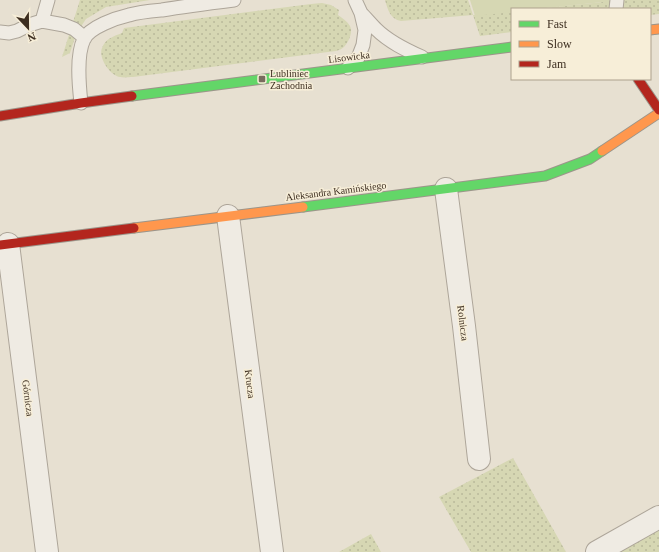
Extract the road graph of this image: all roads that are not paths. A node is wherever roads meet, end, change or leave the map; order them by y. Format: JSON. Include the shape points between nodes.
{"nodes":[{"id":1,"x":48,"y":0,"type":"edge"},
{"id":2,"x":234,"y":0,"type":"edge"},
{"id":3,"x":355,"y":0,"type":"edge"},
{"id":4,"x":361,"y":13,"type":"junction"},
{"id":5,"x":42,"y":21,"type":"junction"},
{"id":6,"x":0,"y":32,"type":"edge"},
{"id":7,"x":85,"y":38,"type":"junction"},
{"id":8,"x":511,"y":47,"type":"edge"},
{"id":9,"x":426,"y":58,"type":"junction"},
{"id":10,"x":348,"y":68,"type":"junction"},
{"id":11,"x":639,"y":80,"type":"edge"},
{"id":12,"x":75,"y":103,"type":"junction"},
{"id":13,"x":15,"y":105,"type":"dead end"},
{"id":14,"x":659,"y":110,"type":"edge"},
{"id":15,"x":659,"y":113,"type":"edge"},
{"id":16,"x":0,"y":116,"type":"edge"},
{"id":17,"x":446,"y":189,"type":"junction"},
{"id":18,"x":228,"y":216,"type":"junction"},
{"id":19,"x":4,"y":244,"type":"edge"},
{"id":20,"x":479,"y":459,"type":"dead end"},
{"id":21,"x":659,"y":517,"type":"edge"},
{"id":22,"x":42,"y":551,"type":"edge"},
{"id":23,"x":272,"y":552,"type":"edge"},
{"id":24,"x":597,"y":552,"type":"edge"}],
"edges":[{"from":1,"to":5,"type":"lane"},
{"from":2,"to":7,"type":"lane","via":[[130,14],[100,26]]},
{"from":3,"to":4,"type":"lane"},
{"from":4,"to":9,"type":"lane","via":[[376,30],[391,41]]},
{"from":4,"to":10,"type":"lane","via":[[365,30],[363,45],[358,58]]},
{"from":5,"to":6,"type":"lane","via":[[17,31]]},
{"from":5,"to":7,"type":"lane","via":[[64,25]]},
{"from":7,"to":12,"type":"lane"},
{"from":8,"to":9,"type":"street","name":"Lisowicka"},
{"from":9,"to":10,"type":"street","name":"Lisowicka"},
{"from":10,"to":12,"type":"street","name":"Lisowicka"},
{"from":11,"to":14,"type":"street"},
{"from":12,"to":13,"type":"street","name":"Lisowicka"},
{"from":12,"to":16,"type":"street","name":"Lisowicka"},
{"from":15,"to":17,"type":"street","name":"Aleksandra Kamińskiego","via":[[590,159],[545,176]]},
{"from":17,"to":18,"type":"street","name":"Aleksandra Kamińskiego"},
{"from":17,"to":20,"type":"street","name":"Rolnicza"},
{"from":18,"to":19,"type":"street","name":"Aleksandra Kamińskiego"},
{"from":18,"to":23,"type":"street","name":"Krucza"},
{"from":19,"to":22,"type":"street","name":"Górnicza"},
{"from":21,"to":24,"type":"street"}]}
